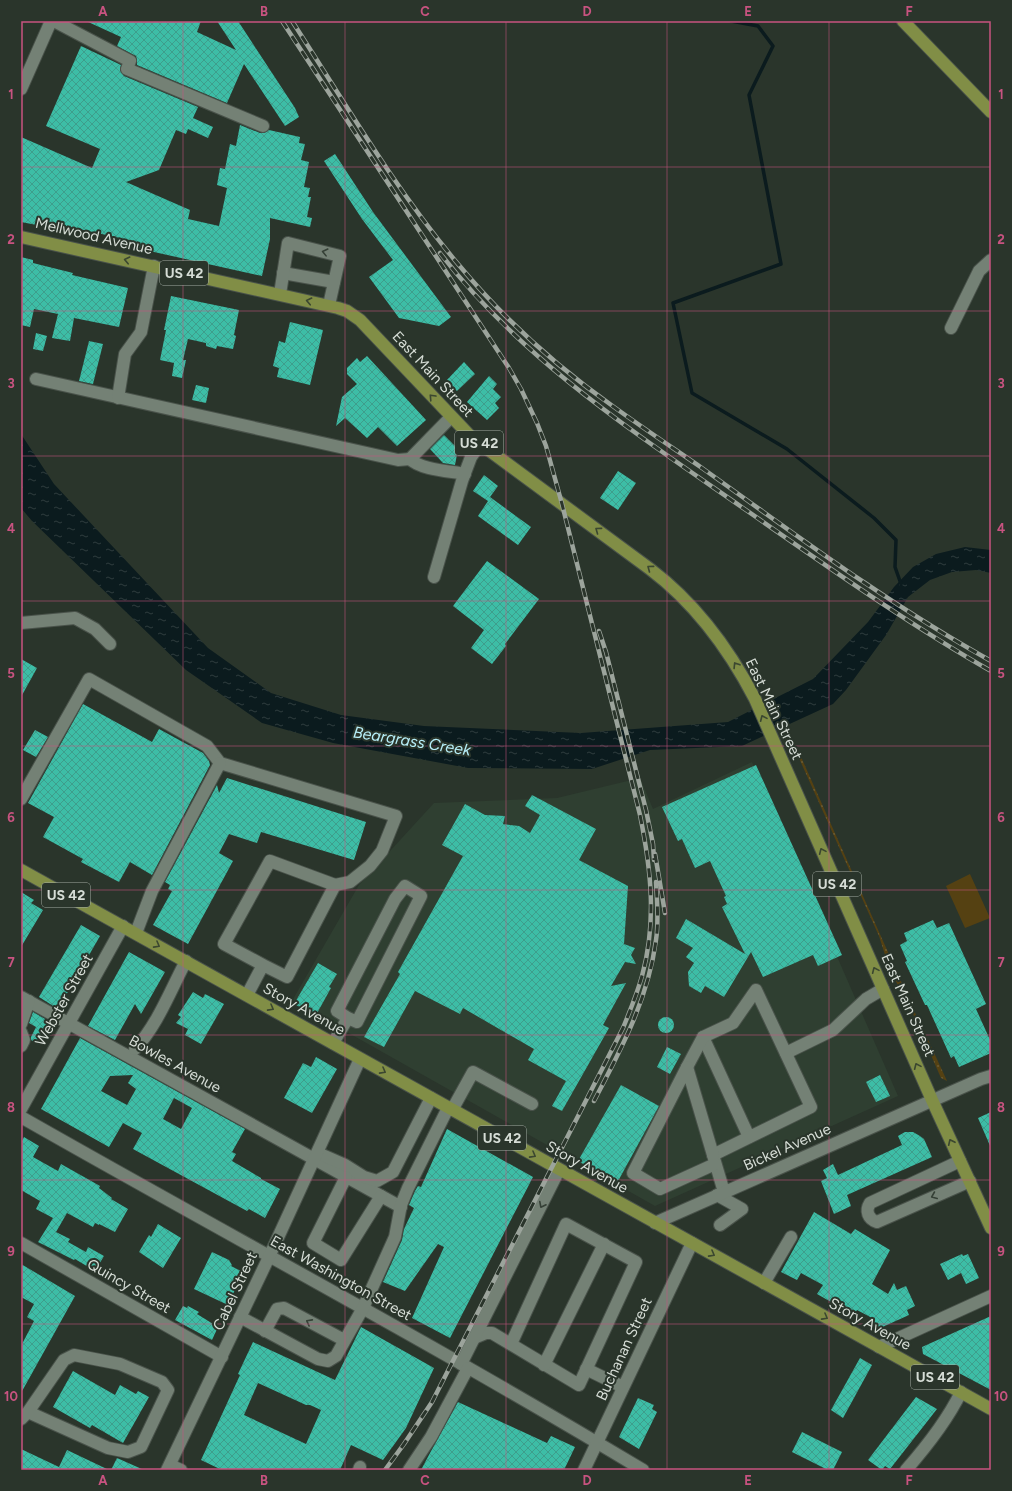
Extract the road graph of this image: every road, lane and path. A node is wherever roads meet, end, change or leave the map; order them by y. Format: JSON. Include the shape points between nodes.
{"nodes":[{"id":1,"x":50,"y":21,"type":"edge"},
{"id":2,"x":54,"y":21,"type":"edge"},
{"id":3,"x":904,"y":21,"type":"edge"},
{"id":4,"x":21,"y":89,"type":"edge"},
{"id":5,"x":991,"y":112,"type":"edge"},
{"id":6,"x":263,"y":126,"type":"dead end"},
{"id":7,"x":21,"y":237,"type":"edge"},
{"id":8,"x":991,"y":260,"type":"edge"},
{"id":9,"x":154,"y":266,"type":"junction"},
{"id":10,"x":283,"y":273,"type":"junction"},
{"id":11,"x":334,"y":282,"type":"junction"},
{"id":12,"x":280,"y":294,"type":"junction"},
{"id":13,"x":329,"y":305,"type":"junction"},
{"id":14,"x":347,"y":311,"type":"joint"},
{"id":15,"x":951,"y":328,"type":"dead end"},
{"id":16,"x":36,"y":379,"type":"dead end"},
{"id":17,"x":118,"y":398,"type":"junction"},
{"id":18,"x":451,"y":417,"type":"junction"},
{"id":19,"x":480,"y":444,"type":"junction"},
{"id":20,"x":410,"y":459,"type":"junction"},
{"id":21,"x":465,"y":474,"type":"junction"},
{"id":22,"x":434,"y":577,"type":"dead end"},
{"id":23,"x":21,"y":623,"type":"edge"},
{"id":24,"x":110,"y":644,"type":"dead end"},
{"id":25,"x":220,"y":763,"type":"junction"},
{"id":26,"x":21,"y":799,"type":"edge"},
{"id":27,"x":21,"y":870,"type":"edge"},
{"id":28,"x":335,"y":885,"type":"junction"},
{"id":29,"x":123,"y":926,"type":"junction"},
{"id":30,"x":136,"y":934,"type":"junction"},
{"id":31,"x":186,"y":961,"type":"junction"},
{"id":32,"x":263,"y":965,"type":"junction"},
{"id":33,"x":883,"y":989,"type":"junction"},
{"id":34,"x":247,"y":995,"type":"junction"},
{"id":35,"x":25,"y":999,"type":"edge"},
{"id":36,"x":348,"y":1018,"type":"junction"},
{"id":37,"x":70,"y":1022,"type":"junction"},
{"id":38,"x":21,"y":1024,"type":"edge"},
{"id":39,"x":21,"y":1032,"type":"edge"},
{"id":40,"x":703,"y":1037,"type":"junction"},
{"id":41,"x":333,"y":1044,"type":"junction"},
{"id":42,"x":21,"y":1046,"type":"edge"},
{"id":43,"x":135,"y":1049,"type":"dead end"},
{"id":44,"x":786,"y":1053,"type":"junction"},
{"id":45,"x":360,"y":1058,"type":"junction"},
{"id":46,"x":687,"y":1067,"type":"junction"},
{"id":47,"x":991,"y":1076,"type":"edge"},
{"id":48,"x":431,"y":1098,"type":"junction"},
{"id":49,"x":932,"y":1100,"type":"junction"},
{"id":50,"x":532,"y":1104,"type":"dead end"},
{"id":51,"x":21,"y":1109,"type":"edge"},
{"id":52,"x":450,"y":1109,"type":"junction"},
{"id":53,"x":21,"y":1117,"type":"edge"},
{"id":54,"x":748,"y":1137,"type":"junction"},
{"id":55,"x":315,"y":1156,"type":"junction"},
{"id":56,"x":714,"y":1159,"type":"junction"},
{"id":57,"x":960,"y":1161,"type":"junction"},
{"id":58,"x":560,"y":1170,"type":"junction"},
{"id":59,"x":346,"y":1177,"type":"junction"},
{"id":60,"x":970,"y":1181,"type":"junction"},
{"id":61,"x":721,"y":1194,"type":"junction"},
{"id":62,"x":381,"y":1196,"type":"junction"},
{"id":63,"x":401,"y":1207,"type":"junction"},
{"id":64,"x":655,"y":1223,"type":"junction"},
{"id":65,"x":720,"y":1225,"type":"dead end"},
{"id":66,"x":991,"y":1228,"type":"edge"},
{"id":67,"x":791,"y":1237,"type":"dead end"},
{"id":68,"x":692,"y":1242,"type":"junction"},
{"id":69,"x":21,"y":1243,"type":"edge"},
{"id":70,"x":604,"y":1244,"type":"junction"},
{"id":71,"x":269,"y":1257,"type":"junction"},
{"id":72,"x":764,"y":1283,"type":"junction"},
{"id":73,"x":991,"y":1296,"type":"edge"},
{"id":74,"x":363,"y":1308,"type":"junction"},
{"id":75,"x":240,"y":1317,"type":"junction"},
{"id":76,"x":265,"y":1331,"type":"junction"},
{"id":77,"x":474,"y":1338,"type":"junction"},
{"id":78,"x":344,"y":1340,"type":"junction"},
{"id":79,"x":511,"y":1344,"type":"junction"},
{"id":80,"x":879,"y":1347,"type":"junction"},
{"id":81,"x":222,"y":1357,"type":"junction"},
{"id":82,"x":544,"y":1364,"type":"junction"},
{"id":83,"x":464,"y":1366,"type":"junction"},
{"id":84,"x":586,"y":1369,"type":"junction"},
{"id":85,"x":623,"y":1387,"type":"junction"},
{"id":86,"x":961,"y":1392,"type":"junction"},
{"id":87,"x":991,"y":1409,"type":"edge"},
{"id":88,"x":25,"y":1415,"type":"edge"},
{"id":89,"x":598,"y":1442,"type":"junction"},
{"id":90,"x":168,"y":1467,"type":"edge"},
{"id":91,"x":181,"y":1470,"type":"edge"},
{"id":92,"x":409,"y":1470,"type":"edge"},
{"id":93,"x":584,"y":1470,"type":"edge"},
{"id":94,"x":643,"y":1470,"type":"edge"},
{"id":95,"x":906,"y":1470,"type":"edge"}],
"edges":[{"from":1,"to":4,"type":"street"},
{"from":2,"to":6,"type":"street","via":[[130,62],[127,69]]},
{"from":3,"to":5,"type":"main road"},
{"from":9,"to":7,"type":"main road","name":"Mellwood Avenue","number":"US 42","one_way":true},
{"from":8,"to":15,"type":"street","via":[[979,271]]},
{"from":9,"to":12,"type":"main road","name":"Mellwood Avenue","number":"US 42"},
{"from":9,"to":17,"type":"street","via":[[141,332],[125,354]]},
{"from":10,"to":11,"type":"street"},
{"from":11,"to":10,"type":"street","one_way":true,"via":[[340,256],[288,243]]},
{"from":10,"to":12,"type":"street"},
{"from":11,"to":13,"type":"street"},
{"from":13,"to":12,"type":"main road","name":"Mellwood Avenue","number":"US 42","one_way":true},
{"from":13,"to":14,"type":"main road","name":"Mellwood Avenue","number":"US 42"},
{"from":18,"to":14,"type":"main road","name":"East Main Street","number":"US 42","one_way":true,"via":[[360,320]]},
{"from":16,"to":17,"type":"street"},
{"from":17,"to":20,"type":"street","via":[[398,460]]},
{"from":18,"to":19,"type":"main road","name":"East Main Street","number":"US 42"},
{"from":18,"to":20,"type":"street"},
{"from":19,"to":21,"type":"street","via":[[471,457]]},
{"from":33,"to":19,"type":"main road","name":"East Main Street","number":"US 42","one_way":true,"via":[[744,678],[711,630],[668,582]]},
{"from":20,"to":21,"type":"street","via":[[423,466]]},
{"from":21,"to":22,"type":"street"},
{"from":23,"to":24,"type":"street","via":[[74,618],[95,629]]},
{"from":25,"to":26,"type":"street","via":[[207,746],[89,679]]},
{"from":25,"to":28,"type":"street","via":[[396,816],[382,851],[370,866],[350,882]]},
{"from":25,"to":30,"type":"street","via":[[152,891]]},
{"from":27,"to":29,"type":"main road","name":"Story Avenue","number":"US 42"},
{"from":28,"to":32,"type":"street","via":[[287,977]]},
{"from":28,"to":32,"type":"street","via":[[270,861],[224,944]]},
{"from":29,"to":30,"type":"main road","name":"Story Avenue","number":"US 42"},
{"from":29,"to":37,"type":"street","name":"Webster Street"},
{"from":30,"to":31,"type":"main road","name":"Story Avenue","number":"US 42","one_way":true},
{"from":31,"to":34,"type":"main road","name":"Story Avenue","number":"US 42"},
{"from":31,"to":43,"type":"street","via":[[164,1005]]},
{"from":32,"to":34,"type":"street"},
{"from":33,"to":44,"type":"street","via":[[866,999],[833,1030]]},
{"from":49,"to":33,"type":"main road","name":"East Main Street","number":"US 42","one_way":true},
{"from":34,"to":41,"type":"main road","name":"Story Avenue","number":"US 42","one_way":true},
{"from":35,"to":37,"type":"street","name":"Bowles Avenue"},
{"from":35,"to":38,"type":"street"},
{"from":36,"to":36,"type":"street","via":[[337,1011],[404,886],[421,896],[357,1022]]},
{"from":36,"to":41,"type":"street"},
{"from":37,"to":51,"type":"street","name":"Webster Street"},
{"from":37,"to":55,"type":"street","name":"Bowles Avenue"},
{"from":39,"to":42,"type":"street","via":[[24,1040]]},
{"from":40,"to":44,"type":"street","via":[[732,1024],[756,990]]},
{"from":40,"to":46,"type":"street"},
{"from":40,"to":54,"type":"street"},
{"from":41,"to":45,"type":"main road","name":"Story Avenue","number":"US 42"},
{"from":44,"to":54,"type":"street","via":[[812,1107]]},
{"from":45,"to":48,"type":"main road","name":"Story Avenue","number":"US 42","one_way":true},
{"from":45,"to":55,"type":"street","name":"Cabel Street"},
{"from":46,"to":56,"type":"street"},
{"from":46,"to":56,"type":"street","via":[[633,1173],[660,1189]]},
{"from":47,"to":49,"type":"street","name":"Bickel Avenue"},
{"from":48,"to":52,"type":"main road","name":"Story Avenue","number":"US 42"},
{"from":48,"to":55,"type":"street","via":[[392,1172],[377,1181],[364,1177],[345,1165]]},
{"from":57,"to":49,"type":"main road","name":"East Main Street","number":"US 42","one_way":true},
{"from":49,"to":61,"type":"street","name":"Bickel Avenue"},
{"from":50,"to":52,"type":"street","via":[[473,1072]]},
{"from":52,"to":58,"type":"main road","name":"Story Avenue","number":"US 42","one_way":true},
{"from":52,"to":63,"type":"street","via":[[408,1188]]},
{"from":53,"to":71,"type":"street","name":"East Washington Street"},
{"from":54,"to":56,"type":"street"},
{"from":55,"to":59,"type":"street"},
{"from":55,"to":71,"type":"street","name":"Cabel Street"},
{"from":56,"to":61,"type":"street"},
{"from":57,"to":60,"type":"main road","name":"East Main Street","number":"US 42"},
{"from":60,"to":57,"type":"street","one_way":true,"via":[[877,1222],[868,1215],[867,1207],[870,1203]]},
{"from":58,"to":64,"type":"main road","name":"Story Avenue","number":"US 42"},
{"from":58,"to":77,"type":"street","one_way":true},
{"from":59,"to":62,"type":"street"},
{"from":59,"to":62,"type":"street","via":[[312,1243],[341,1260]]},
{"from":60,"to":66,"type":"main road","name":"East Main Street","number":"US 42"},
{"from":61,"to":64,"type":"street","name":"Bickel Avenue"},
{"from":61,"to":65,"type":"street","via":[[742,1209]]},
{"from":62,"to":63,"type":"street"},
{"from":63,"to":74,"type":"street","via":[[395,1237]]},
{"from":64,"to":68,"type":"main road","name":"Story Avenue","number":"US 42"},
{"from":67,"to":72,"type":"street"},
{"from":68,"to":72,"type":"main road","name":"Story Avenue","number":"US 42","one_way":true},
{"from":68,"to":85,"type":"street","name":"Buchanan Street"},
{"from":69,"to":81,"type":"street","name":"Quincy Street"},
{"from":70,"to":79,"type":"street","via":[[566,1224]]},
{"from":70,"to":82,"type":"street"},
{"from":70,"to":84,"type":"street","via":[[636,1262]]},
{"from":71,"to":74,"type":"street","name":"East Washington Street"},
{"from":71,"to":75,"type":"street","name":"Cabel Street"},
{"from":72,"to":80,"type":"main road","name":"Story Avenue","number":"US 42","one_way":true},
{"from":73,"to":80,"type":"street"},
{"from":74,"to":78,"type":"street"},
{"from":74,"to":83,"type":"street","name":"East Washington Street"},
{"from":75,"to":76,"type":"street"},
{"from":75,"to":81,"type":"street","name":"Cabel Street"},
{"from":76,"to":78,"type":"street","via":[[318,1359],[328,1361],[336,1356]]},
{"from":78,"to":76,"type":"street","one_way":true,"via":[[284,1308],[277,1310]]},
{"from":77,"to":79,"type":"street","via":[[492,1333]]},
{"from":77,"to":83,"type":"street"},
{"from":79,"to":82,"type":"street"},
{"from":80,"to":86,"type":"main road","name":"Story Avenue","number":"US 42"},
{"from":81,"to":90,"type":"street","name":"Cabel Street"},
{"from":82,"to":84,"type":"street","via":[[579,1385]]},
{"from":83,"to":89,"type":"street","name":"East Washington Street"},
{"from":83,"to":92,"type":"street","via":[[431,1437]]},
{"from":84,"to":85,"type":"street"},
{"from":85,"to":89,"type":"street","name":"Buchanan Street"},
{"from":86,"to":87,"type":"main road","name":"Story Avenue","number":"US 42"},
{"from":86,"to":95,"type":"street","via":[[929,1442]]},
{"from":88,"to":88,"type":"street","via":[[108,1448],[128,1452],[140,1447],[168,1390],[162,1382],[120,1364],[74,1355],[64,1360]]},
{"from":89,"to":93,"type":"street","name":"Buchanan Street"},
{"from":89,"to":94,"type":"street","name":"East Washington Street"},
{"from":90,"to":91,"type":"street"}]}
